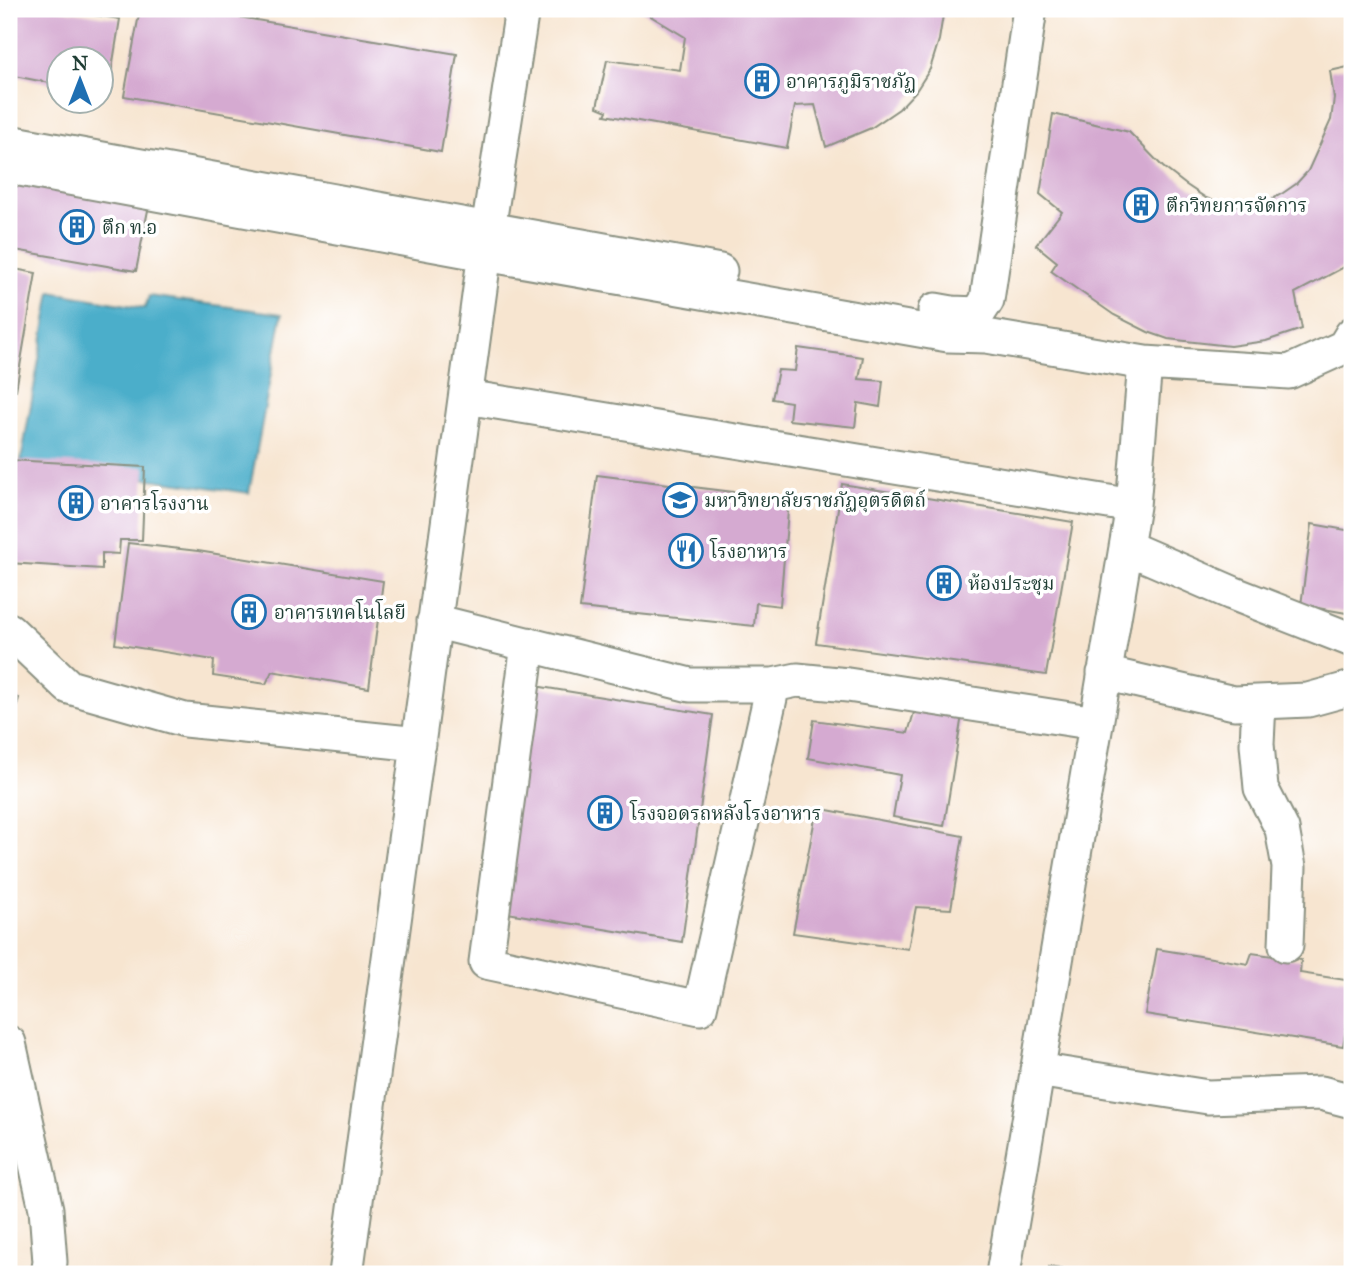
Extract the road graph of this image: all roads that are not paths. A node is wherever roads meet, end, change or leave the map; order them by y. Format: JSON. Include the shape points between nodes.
{"nodes":[{"id":1,"x":522,"y":9,"type":"edge"},
{"id":2,"x":1030,"y":9,"type":"edge"},
{"id":3,"x":9,"y":142,"type":"edge"},
{"id":4,"x":9,"y":167,"type":"edge"},
{"id":5,"x":487,"y":242,"type":"junction"},
{"id":6,"x":987,"y":316,"type":"junction"},
{"id":7,"x":1352,"y":334,"type":"edge"},
{"id":8,"x":1144,"y":363,"type":"junction"},
{"id":9,"x":466,"y":397,"type":"junction"},
{"id":10,"x":1133,"y":506,"type":"junction"},
{"id":11,"x":1126,"y":547,"type":"junction"},
{"id":12,"x":434,"y":621,"type":"junction"},
{"id":13,"x":9,"y":630,"type":"edge"},
{"id":14,"x":1352,"y":640,"type":"edge"},
{"id":15,"x":528,"y":644,"type":"junction"},
{"id":16,"x":1104,"y":673,"type":"junction"},
{"id":17,"x":773,"y":684,"type":"junction"},
{"id":18,"x":1352,"y":688,"type":"edge"},
{"id":19,"x":1259,"y":702,"type":"junction"},
{"id":20,"x":1096,"y":723,"type":"junction"},
{"id":21,"x":419,"y":744,"type":"junction"},
{"id":22,"x":1286,"y":945,"type":"dead end"},
{"id":23,"x":9,"y":1043,"type":"edge"},
{"id":24,"x":1037,"y":1070,"type":"junction"},
{"id":25,"x":1352,"y":1101,"type":"edge"},
{"id":26,"x":48,"y":1274,"type":"edge"},
{"id":27,"x":346,"y":1274,"type":"edge"},
{"id":28,"x":1003,"y":1274,"type":"edge"}],
"edges":[{"from":1,"to":5,"type":"street"},
{"from":2,"to":6,"type":"street"},
{"from":3,"to":5,"type":"street"},
{"from":4,"to":5,"type":"street"},
{"from":5,"to":6,"type":"street"},
{"from":5,"to":9,"type":"street"},
{"from":6,"to":8,"type":"street","via":[[1027,342]]},
{"from":7,"to":8,"type":"street","via":[[1344,347],[1290,372]]},
{"from":8,"to":10,"type":"street"},
{"from":9,"to":10,"type":"street"},
{"from":9,"to":12,"type":"street"},
{"from":10,"to":11,"type":"street"},
{"from":11,"to":14,"type":"street"},
{"from":11,"to":16,"type":"street"},
{"from":12,"to":15,"type":"street"},
{"from":12,"to":21,"type":"street"},
{"from":13,"to":21,"type":"street","via":[[69,687],[159,713],[185,720]]},
{"from":15,"to":17,"type":"street","via":[[690,684]]},
{"from":15,"to":17,"type":"street","via":[[486,962],[700,1009]]},
{"from":16,"to":19,"type":"street","via":[[1234,703]]},
{"from":16,"to":20,"type":"street"},
{"from":17,"to":20,"type":"street","via":[[797,680],[848,685]]},
{"from":18,"to":19,"type":"street","via":[[1308,700]]},
{"from":19,"to":22,"type":"street","via":[[1261,788],[1282,829],[1290,867]]},
{"from":20,"to":24,"type":"street"},
{"from":21,"to":27,"type":"street"},
{"from":23,"to":26,"type":"street","via":[[46,1209]]},
{"from":24,"to":25,"type":"street","via":[[1208,1097],[1321,1093]]},
{"from":24,"to":28,"type":"street"}]}
